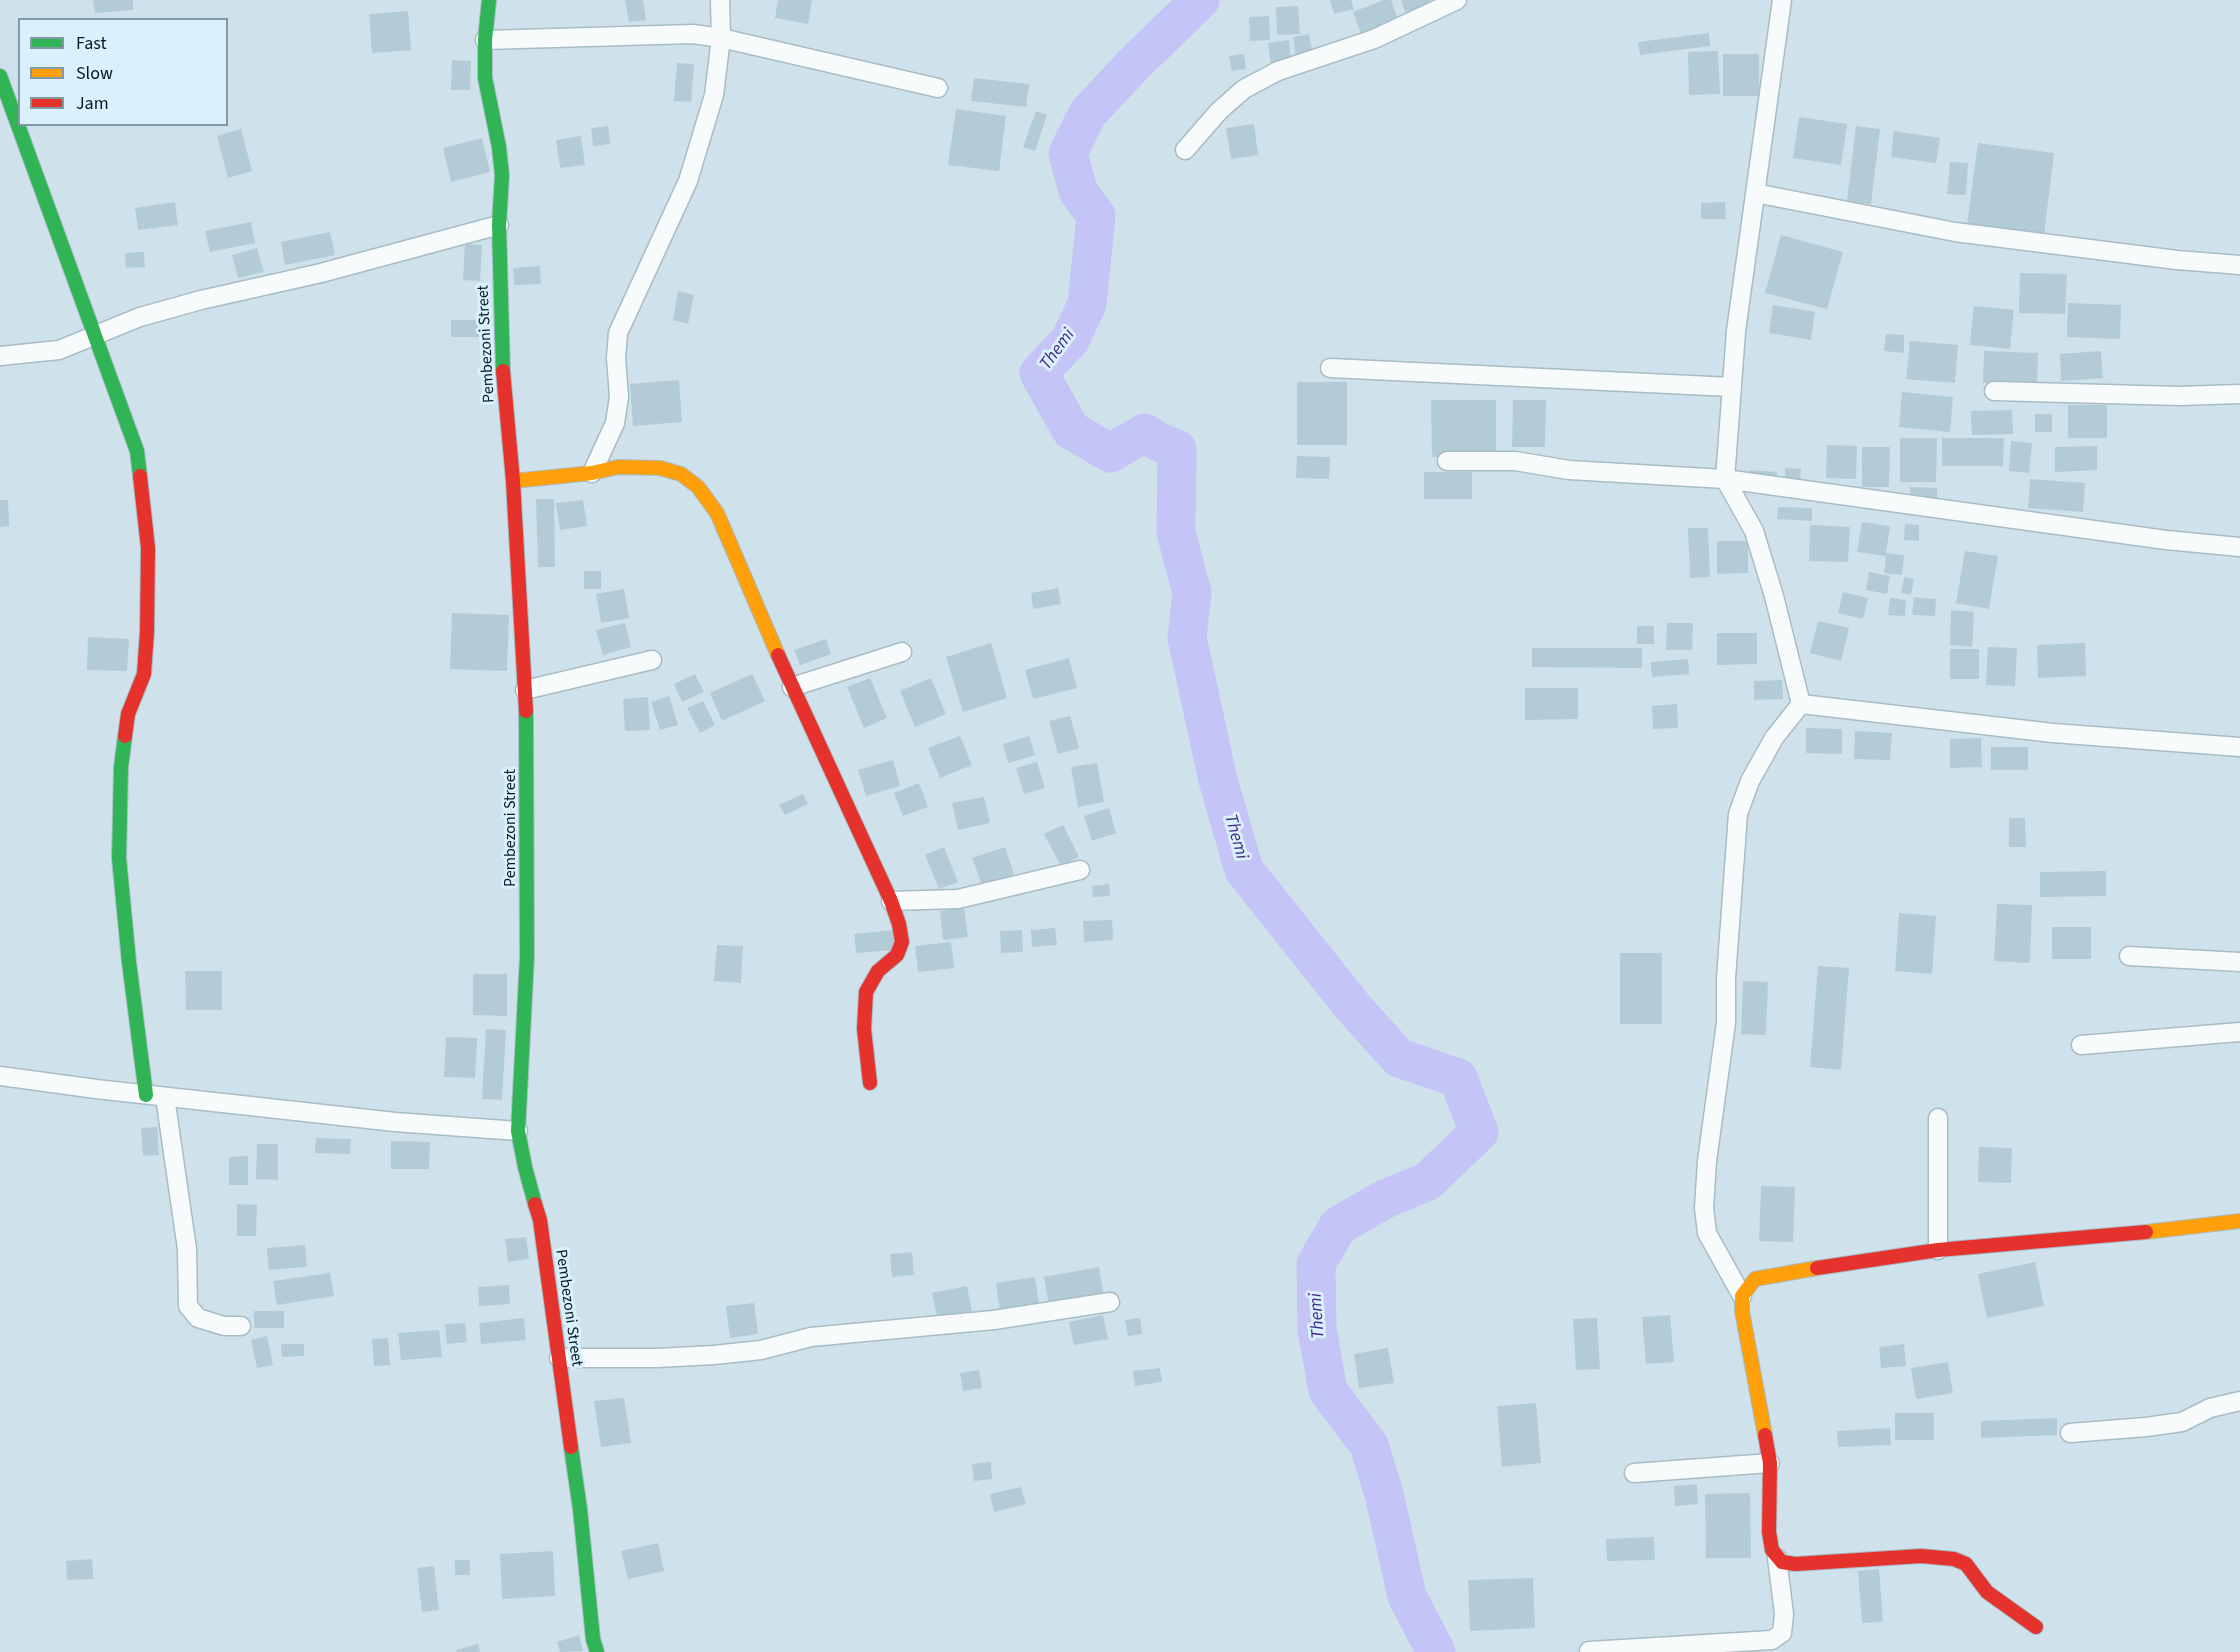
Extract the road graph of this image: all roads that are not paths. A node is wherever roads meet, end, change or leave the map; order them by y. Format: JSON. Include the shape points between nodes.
{"nodes":[{"id":1,"x":489,"y":0,"type":"edge"},
{"id":2,"x":720,"y":0,"type":"edge"},
{"id":3,"x":1456,"y":0,"type":"edge"},
{"id":4,"x":1782,"y":0,"type":"edge"},
{"id":5,"x":721,"y":38,"type":"junction"},
{"id":6,"x":485,"y":40,"type":"junction"},
{"id":7,"x":0,"y":76,"type":"edge"},
{"id":8,"x":938,"y":88,"type":"dead end"},
{"id":9,"x":18,"y":125,"type":"edge"},
{"id":10,"x":18,"y":126,"type":"edge"},
{"id":11,"x":1185,"y":150,"type":"dead end"},
{"id":12,"x":1755,"y":194,"type":"junction"},
{"id":13,"x":499,"y":225,"type":"junction"},
{"id":14,"x":2240,"y":265,"type":"edge"},
{"id":15,"x":95,"y":334,"type":"junction"},
{"id":16,"x":0,"y":356,"type":"edge"},
{"id":17,"x":1330,"y":368,"type":"dead end"},
{"id":18,"x":1732,"y":387,"type":"junction"},
{"id":19,"x":1994,"y":391,"type":"dead end"},
{"id":20,"x":2240,"y":394,"type":"edge"},
{"id":21,"x":1447,"y":461,"type":"dead end"},
{"id":22,"x":592,"y":473,"type":"junction"},
{"id":23,"x":1725,"y":479,"type":"junction"},
{"id":24,"x":513,"y":481,"type":"junction"},
{"id":25,"x":2240,"y":547,"type":"edge"},
{"id":26,"x":902,"y":652,"type":"dead end"},
{"id":27,"x":652,"y":660,"type":"dead end"},
{"id":28,"x":792,"y":687,"type":"junction"},
{"id":29,"x":525,"y":690,"type":"junction"},
{"id":30,"x":1801,"y":704,"type":"junction"},
{"id":31,"x":2240,"y":747,"type":"edge"},
{"id":32,"x":1080,"y":870,"type":"dead end"},
{"id":33,"x":891,"y":901,"type":"junction"},
{"id":34,"x":2129,"y":956,"type":"dead end"},
{"id":35,"x":2240,"y":962,"type":"edge"},
{"id":36,"x":2240,"y":1032,"type":"edge"},
{"id":37,"x":2081,"y":1045,"type":"dead end"},
{"id":38,"x":0,"y":1076,"type":"edge"},
{"id":39,"x":870,"y":1083,"type":"dead end"},
{"id":40,"x":146,"y":1095,"type":"junction"},
{"id":41,"x":165,"y":1097,"type":"junction"},
{"id":42,"x":1938,"y":1118,"type":"dead end"},
{"id":43,"x":518,"y":1131,"type":"junction"},
{"id":44,"x":2240,"y":1221,"type":"edge"},
{"id":45,"x":1938,"y":1250,"type":"junction"},
{"id":46,"x":1742,"y":1296,"type":"junction"},
{"id":47,"x":1110,"y":1302,"type":"dead end"},
{"id":48,"x":241,"y":1326,"type":"dead end"},
{"id":49,"x":559,"y":1358,"type":"junction"},
{"id":50,"x":2240,"y":1401,"type":"edge"},
{"id":51,"x":2070,"y":1433,"type":"dead end"},
{"id":52,"x":1770,"y":1463,"type":"junction"},
{"id":53,"x":1634,"y":1473,"type":"dead end"},
{"id":54,"x":1777,"y":1558,"type":"junction"},
{"id":55,"x":2036,"y":1627,"type":"dead end"},
{"id":56,"x":1589,"y":1651,"type":"edge"},
{"id":57,"x":597,"y":1652,"type":"edge"}],
"edges":[{"from":1,"to":6,"type":"street","name":"Pembezoni Street"},
{"from":2,"to":5,"type":"street"},
{"from":3,"to":11,"type":"street","via":[[1374,39],[1278,70],[1244,89]]},
{"from":4,"to":12,"type":"street"},
{"from":5,"to":6,"type":"street","via":[[693,34]]},
{"from":5,"to":8,"type":"street"},
{"from":5,"to":22,"type":"street","via":[[714,95],[688,181],[618,333],[619,397],[615,423]]},
{"from":6,"to":13,"type":"street","name":"Pembezoni Street","via":[[485,78],[502,175]]},
{"from":7,"to":9,"type":"street"},
{"from":10,"to":15,"type":"street"},
{"from":12,"to":14,"type":"street","via":[[1955,232]]},
{"from":12,"to":18,"type":"street"},
{"from":13,"to":15,"type":"street","via":[[191,303]]},
{"from":13,"to":24,"type":"street","name":"Pembezoni Street","via":[[502,357]]},
{"from":15,"to":16,"type":"street","via":[[59,350]]},
{"from":15,"to":40,"type":"street","via":[[137,451],[148,548],[144,674],[128,714],[121,766],[119,858]]},
{"from":17,"to":18,"type":"street"},
{"from":18,"to":23,"type":"street"},
{"from":19,"to":20,"type":"street"},
{"from":21,"to":23,"type":"street","via":[[1515,461],[1569,470]]},
{"from":22,"to":24,"type":"street"},
{"from":22,"to":28,"type":"street","via":[[618,467],[660,468],[681,474],[698,487],[717,513]]},
{"from":23,"to":25,"type":"street","via":[[2155,539]]},
{"from":23,"to":30,"type":"street","via":[[1754,531]]},
{"from":24,"to":29,"type":"street","name":"Pembezoni Street"},
{"from":26,"to":28,"type":"street"},
{"from":27,"to":29,"type":"street"},
{"from":28,"to":33,"type":"street"},
{"from":29,"to":43,"type":"street","name":"Pembezoni Street","via":[[527,957]]},
{"from":30,"to":31,"type":"street","via":[[2053,733]]},
{"from":30,"to":46,"type":"street","via":[[1774,738],[1750,781],[1738,814],[1726,1023],[1704,1208],[1707,1233]]},
{"from":32,"to":33,"type":"street","via":[[958,898]]},
{"from":33,"to":39,"type":"street","via":[[902,942],[897,955],[878,971],[866,992],[864,1029]]},
{"from":34,"to":35,"type":"street"},
{"from":36,"to":37,"type":"street"},
{"from":38,"to":40,"type":"street"},
{"from":40,"to":41,"type":"street"},
{"from":41,"to":43,"type":"street"},
{"from":41,"to":48,"type":"street","via":[[187,1249],[188,1306],[198,1318],[224,1326]]},
{"from":42,"to":45,"type":"street"},
{"from":43,"to":49,"type":"street","name":"Pembezoni Street","via":[[540,1220]]},
{"from":44,"to":45,"type":"street"},
{"from":45,"to":46,"type":"street","via":[[1769,1275],[1755,1279]]},
{"from":46,"to":52,"type":"street"},
{"from":47,"to":49,"type":"street","via":[[993,1320],[811,1337],[761,1350],[714,1355]]},
{"from":49,"to":57,"type":"street","name":"Pembezoni Street"},
{"from":50,"to":51,"type":"street","via":[[2210,1408],[2182,1422]]},
{"from":52,"to":53,"type":"street"},
{"from":52,"to":54,"type":"street","via":[[1769,1532]]},
{"from":54,"to":55,"type":"street","via":[[1796,1564],[1921,1556],[1954,1559],[1966,1564],[1987,1592]]},
{"from":54,"to":56,"type":"street","via":[[1784,1614],[1782,1633],[1772,1640]]}]}
